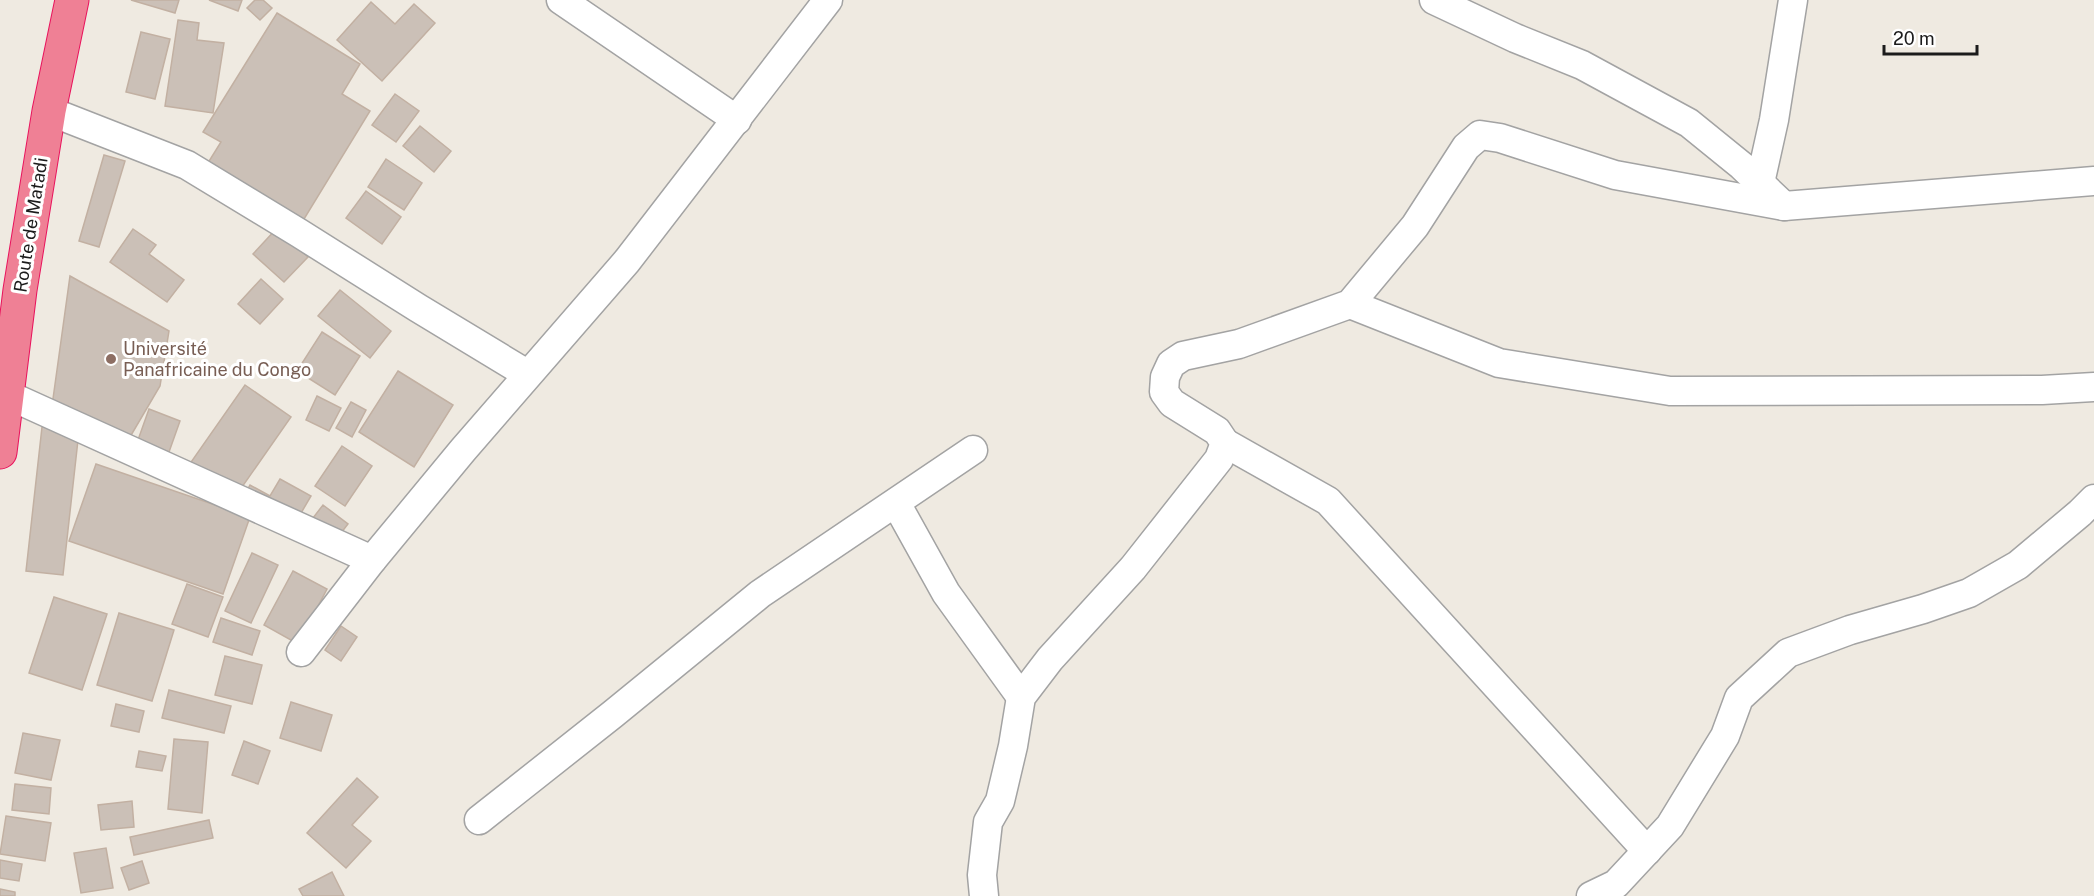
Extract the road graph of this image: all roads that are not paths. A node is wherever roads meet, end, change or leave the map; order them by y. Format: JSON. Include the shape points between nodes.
{"nodes":[{"id":1,"x":72,"y":0,"type":"edge"},
{"id":2,"x":561,"y":0,"type":"edge"},
{"id":3,"x":828,"y":0,"type":"edge"},
{"id":4,"x":1434,"y":0,"type":"edge"},
{"id":5,"x":1793,"y":0,"type":"edge"},
{"id":6,"x":50,"y":111,"type":"junction"},
{"id":7,"x":737,"y":120,"type":"junction"},
{"id":8,"x":2094,"y":181,"type":"edge"},
{"id":9,"x":1760,"y":183,"type":"junction"},
{"id":10,"x":1784,"y":206,"type":"junction"},
{"id":11,"x":10,"y":290,"type":"edge"},
{"id":12,"x":1350,"y":304,"type":"junction"},
{"id":13,"x":527,"y":374,"type":"junction"},
{"id":14,"x":2094,"y":387,"type":"edge"},
{"id":15,"x":8,"y":395,"type":"junction"},
{"id":16,"x":1224,"y":443,"type":"junction"},
{"id":17,"x":973,"y":450,"type":"dead end"},
{"id":18,"x":0,"y":452,"type":"edge"},
{"id":19,"x":2094,"y":499,"type":"edge"},
{"id":20,"x":896,"y":503,"type":"junction"},
{"id":21,"x":372,"y":560,"type":"junction"},
{"id":22,"x":301,"y":652,"type":"dead end"},
{"id":23,"x":1021,"y":697,"type":"junction"},
{"id":24,"x":479,"y":820,"type":"dead end"},
{"id":25,"x":1647,"y":851,"type":"junction"},
{"id":26,"x":984,"y":896,"type":"edge"},
{"id":27,"x":1591,"y":896,"type":"edge"}],
"edges":[{"from":1,"to":6,"type":"highway","name":"Route de Matadi"},
{"from":2,"to":7,"type":"street"},
{"from":3,"to":7,"type":"street"},
{"from":4,"to":9,"type":"street","via":[[1582,64],[1634,92],[1689,123]]},
{"from":5,"to":9,"type":"street"},
{"from":6,"to":11,"type":"highway","name":"Route de Matadi"},
{"from":6,"to":13,"type":"street","via":[[187,165]]},
{"from":7,"to":13,"type":"street","via":[[627,261]]},
{"from":8,"to":10,"type":"street"},
{"from":9,"to":10,"type":"street"},
{"from":10,"to":12,"type":"street","via":[[1615,175],[1480,135],[1466,147],[1415,226]]},
{"from":11,"to":15,"type":"highway","name":"Route de Matadi"},
{"from":12,"to":14,"type":"street","via":[[1499,363],[1670,392]]},
{"from":12,"to":16,"type":"street","via":[[1239,344],[1183,356],[1172,364],[1165,377],[1164,392],[1172,403],[1217,430]]},
{"from":13,"to":21,"type":"street"},
{"from":15,"to":18,"type":"highway","name":"Route de Matadi"},
{"from":15,"to":21,"type":"street"},
{"from":16,"to":23,"type":"street","via":[[1219,459],[1133,568],[1050,659]]},
{"from":16,"to":25,"type":"street","via":[[1328,501]]},
{"from":17,"to":20,"type":"street"},
{"from":19,"to":25,"type":"street","via":[[2018,565],[1969,593],[1788,653],[1739,698],[1725,736],[1707,766],[1670,826]]},
{"from":20,"to":23,"type":"street","via":[[945,593]]},
{"from":20,"to":24,"type":"street","via":[[760,594]]},
{"from":21,"to":22,"type":"street"},
{"from":23,"to":26,"type":"street","via":[[1000,801],[988,822],[982,874]]},
{"from":25,"to":27,"type":"street","via":[[1616,884]]}]}
